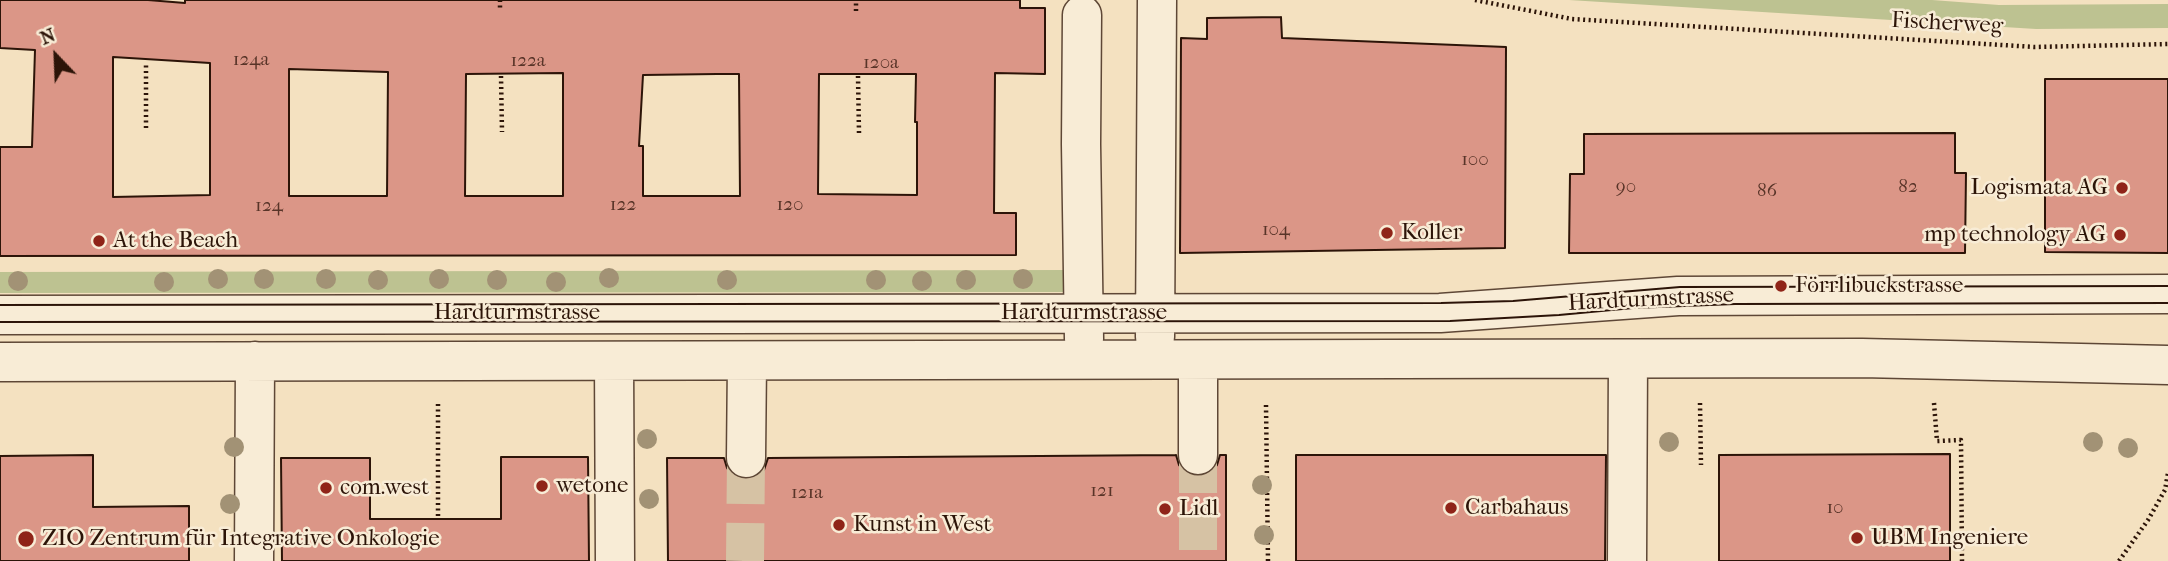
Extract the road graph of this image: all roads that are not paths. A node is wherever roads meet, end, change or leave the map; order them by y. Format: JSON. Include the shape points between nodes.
{"nodes":[{"id":1,"x":1157,"y":0,"type":"edge"},
{"id":2,"x":1082,"y":15,"type":"dead end"},
{"id":3,"x":2168,"y":294,"type":"edge"},
{"id":4,"x":1083,"y":313,"type":"junction"},
{"id":5,"x":1156,"y":313,"type":"junction"},
{"id":6,"x":0,"y":315,"type":"edge"},
{"id":7,"x":1628,"y":359,"type":"junction"},
{"id":8,"x":747,"y":360,"type":"junction"},
{"id":9,"x":1084,"y":360,"type":"junction"},
{"id":10,"x":1155,"y":360,"type":"junction"},
{"id":11,"x":1198,"y":360,"type":"junction"},
{"id":12,"x":255,"y":361,"type":"junction"},
{"id":13,"x":614,"y":361,"type":"junction"},
{"id":14,"x":0,"y":362,"type":"edge"},
{"id":15,"x":2168,"y":365,"type":"edge"},
{"id":16,"x":1198,"y":455,"type":"tunnel mouth"},
{"id":17,"x":746,"y":458,"type":"tunnel mouth"},
{"id":18,"x":254,"y":561,"type":"edge"},
{"id":19,"x":615,"y":561,"type":"edge"},
{"id":20,"x":1628,"y":561,"type":"edge"}],
"edges":[{"from":1,"to":5,"type":"street"},
{"from":2,"to":4,"type":"street"},
{"from":3,"to":5,"type":"street","name":"Hardturmstrasse","via":[[1678,296],[1440,313]]},
{"from":4,"to":5,"type":"street","name":"Hardturmstrasse"},
{"from":4,"to":6,"type":"street","name":"Hardturmstrasse"},
{"from":4,"to":9,"type":"street"},
{"from":5,"to":10,"type":"street"},
{"from":7,"to":11,"type":"street","name":"Hardturmstrasse"},
{"from":7,"to":15,"type":"street","name":"Hardturmstrasse","via":[[1862,358]]},
{"from":7,"to":20,"type":"street"},
{"from":8,"to":9,"type":"street","name":"Hardturmstrasse"},
{"from":8,"to":13,"type":"street","name":"Hardturmstrasse"},
{"from":8,"to":17,"type":"street"},
{"from":9,"to":10,"type":"street","name":"Hardturmstrasse"},
{"from":10,"to":11,"type":"street","name":"Hardturmstrasse"},
{"from":11,"to":16,"type":"street"},
{"from":12,"to":13,"type":"street","name":"Hardturmstrasse"},
{"from":12,"to":14,"type":"street","name":"Hardturmstrasse"},
{"from":12,"to":18,"type":"street"},
{"from":13,"to":19,"type":"street"}]}
